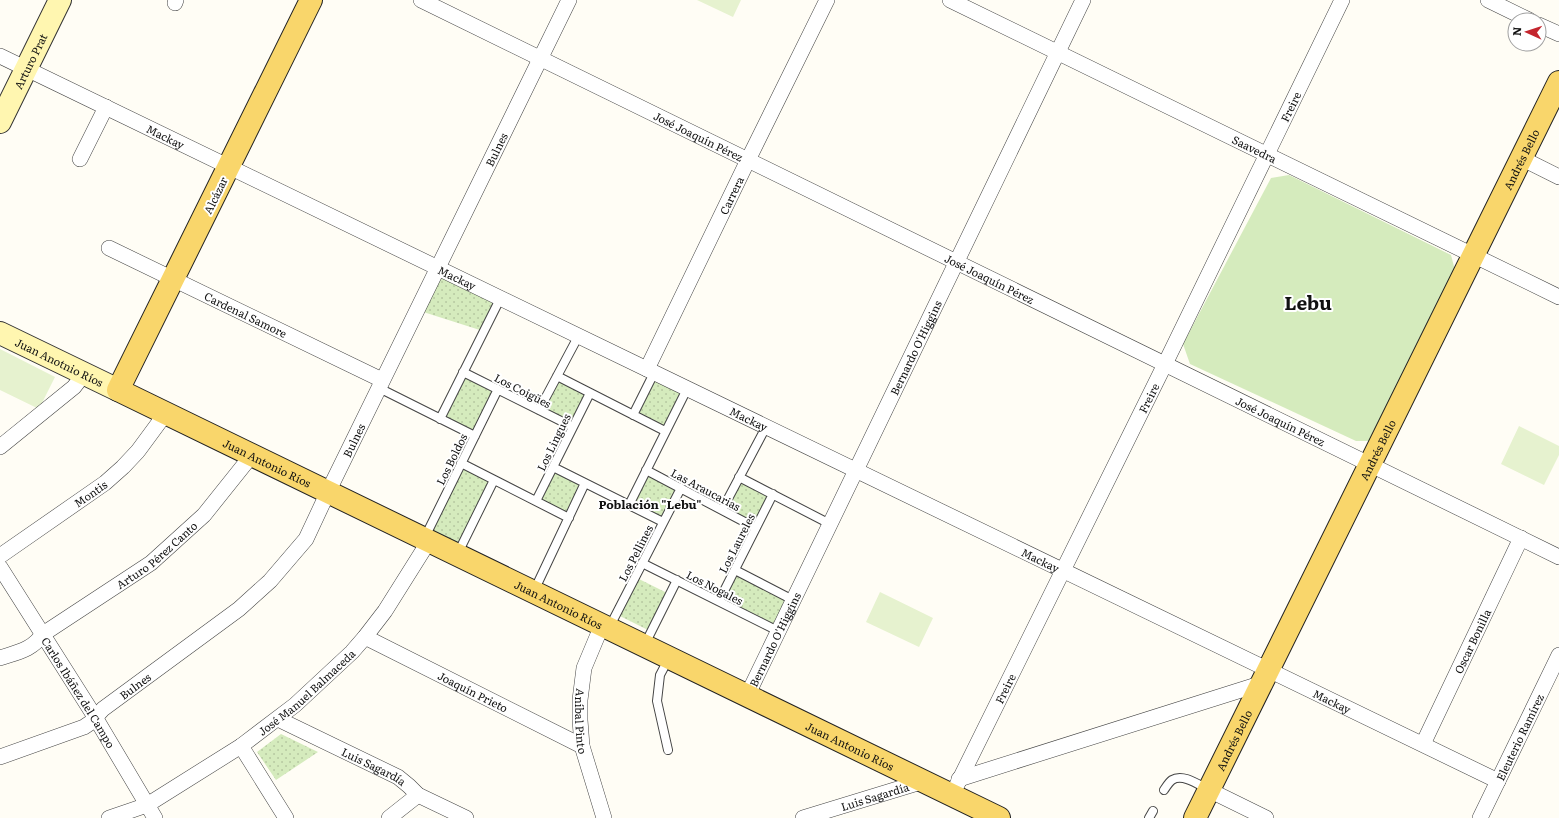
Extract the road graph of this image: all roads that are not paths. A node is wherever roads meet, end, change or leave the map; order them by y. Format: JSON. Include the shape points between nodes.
{"nodes":[{"id":1,"x":60,"y":0,"type":"edge"},
{"id":2,"x":311,"y":0,"type":"edge"},
{"id":3,"x":421,"y":0,"type":"edge"},
{"id":4,"x":569,"y":0,"type":"edge"},
{"id":5,"x":827,"y":0,"type":"edge"},
{"id":6,"x":950,"y":0,"type":"edge"},
{"id":7,"x":1083,"y":0,"type":"edge"},
{"id":8,"x":1342,"y":0,"type":"edge"},
{"id":9,"x":1488,"y":0,"type":"edge"},
{"id":10,"x":1513,"y":12,"type":"edge"},
{"id":11,"x":1547,"y":29,"type":"edge"},
{"id":12,"x":1559,"y":34,"type":"edge"},
{"id":13,"x":1058,"y":52,"type":"junction"},
{"id":14,"x":0,"y":56,"type":"edge"},
{"id":15,"x":540,"y":58,"type":"junction"},
{"id":16,"x":27,"y":68,"type":"junction"},
{"id":17,"x":1559,"y":82,"type":"edge"},
{"id":18,"x":106,"y":107,"type":"junction"},
{"id":19,"x":0,"y":122,"type":"edge"},
{"id":20,"x":1267,"y":155,"type":"junction"},
{"id":21,"x":1521,"y":158,"type":"junction"},
{"id":22,"x":80,"y":159,"type":"dead end"},
{"id":23,"x":748,"y":160,"type":"junction"},
{"id":24,"x":229,"y":166,"type":"junction"},
{"id":25,"x":1559,"y":177,"type":"edge"},
{"id":26,"x":109,"y":248,"type":"dead end"},
{"id":27,"x":1473,"y":255,"type":"junction"},
{"id":28,"x":956,"y":262,"type":"junction"},
{"id":29,"x":438,"y":267,"type":"junction"},
{"id":30,"x":173,"y":280,"type":"junction"},
{"id":31,"x":501,"y":297,"type":"junction"},
{"id":32,"x":1559,"y":297,"type":"edge"},
{"id":33,"x":0,"y":334,"type":"edge"},
{"id":34,"x":578,"y":335,"type":"junction"},
{"id":35,"x":1165,"y":364,"type":"junction"},
{"id":36,"x":651,"y":371,"type":"junction"},
{"id":37,"x":463,"y":372,"type":"junction"},
{"id":38,"x":84,"y":374,"type":"junction"},
{"id":39,"x":557,"y":376,"type":"junction"},
{"id":40,"x":381,"y":384,"type":"junction"},
{"id":41,"x":498,"y":389,"type":"junction"},
{"id":42,"x":687,"y":389,"type":"junction"},
{"id":43,"x":118,"y":390,"type":"junction"},
{"id":44,"x":590,"y":393,"type":"junction"},
{"id":45,"x":539,"y":410,"type":"junction"},
{"id":46,"x":166,"y":413,"type":"junction"},
{"id":47,"x":633,"y":415,"type":"junction"},
{"id":48,"x":440,"y":419,"type":"junction"},
{"id":49,"x":573,"y":427,"type":"junction"},
{"id":50,"x":766,"y":427,"type":"junction"},
{"id":51,"x":665,"y":431,"type":"junction"},
{"id":52,"x":475,"y":436,"type":"junction"},
{"id":53,"x":0,"y":447,"type":"edge"},
{"id":54,"x":252,"y":455,"type":"junction"},
{"id":55,"x":461,"y":464,"type":"junction"},
{"id":56,"x":1370,"y":464,"type":"junction"},
{"id":57,"x":553,"y":467,"type":"junction"},
{"id":58,"x":646,"y":470,"type":"junction"},
{"id":59,"x":856,"y":470,"type":"junction"},
{"id":60,"x":739,"y":477,"type":"junction"},
{"id":61,"x":494,"y":480,"type":"junction"},
{"id":62,"x":585,"y":483,"type":"junction"},
{"id":63,"x":681,"y":488,"type":"junction"},
{"id":64,"x":328,"y":492,"type":"junction"},
{"id":65,"x":773,"y":494,"type":"junction"},
{"id":66,"x":536,"y":501,"type":"junction"},
{"id":67,"x":628,"y":505,"type":"junction"},
{"id":68,"x":722,"y":510,"type":"junction"},
{"id":69,"x":569,"y":518,"type":"junction"},
{"id":70,"x":664,"y":522,"type":"junction"},
{"id":71,"x":830,"y":524,"type":"junction"},
{"id":72,"x":756,"y":528,"type":"junction"},
{"id":73,"x":1521,"y":538,"type":"junction"},
{"id":74,"x":426,"y":540,"type":"junction"},
{"id":75,"x":457,"y":555,"type":"junction"},
{"id":76,"x":0,"y":556,"type":"edge"},
{"id":77,"x":1559,"y":557,"type":"edge"},
{"id":78,"x":642,"y":563,"type":"junction"},
{"id":79,"x":0,"y":567,"type":"edge"},
{"id":80,"x":735,"y":570,"type":"junction"},
{"id":81,"x":1063,"y":571,"type":"junction"},
{"id":82,"x":677,"y":580,"type":"junction"},
{"id":83,"x":534,"y":592,"type":"junction"},
{"id":84,"x":793,"y":600,"type":"junction"},
{"id":85,"x":719,"y":601,"type":"junction"},
{"id":86,"x":606,"y":627,"type":"junction"},
{"id":87,"x":778,"y":631,"type":"junction"},
{"id":88,"x":43,"y":634,"type":"junction"},
{"id":89,"x":365,"y":637,"type":"junction"},
{"id":90,"x":644,"y":646,"type":"junction"},
{"id":91,"x":1559,"y":655,"type":"edge"},
{"id":92,"x":0,"y":658,"type":"edge"},
{"id":93,"x":669,"y":658,"type":"junction"},
{"id":94,"x":1266,"y":677,"type":"junction"},
{"id":95,"x":747,"y":696,"type":"junction"},
{"id":96,"x":95,"y":717,"type":"junction"},
{"id":97,"x":278,"y":718,"type":"junction"},
{"id":98,"x":1423,"y":744,"type":"junction"},
{"id":99,"x":241,"y":746,"type":"junction"},
{"id":100,"x":582,"y":746,"type":"junction"},
{"id":101,"x":668,"y":750,"type":"dead end"},
{"id":102,"x":0,"y":757,"type":"edge"},
{"id":103,"x":924,"y":781,"type":"junction"},
{"id":104,"x":1498,"y":781,"type":"junction"},
{"id":105,"x":956,"y":787,"type":"junction"},
{"id":106,"x":1164,"y":790,"type":"dead end"},
{"id":107,"x":1209,"y":790,"type":"junction"},
{"id":108,"x":418,"y":795,"type":"junction"},
{"id":109,"x":148,"y":805,"type":"junction"},
{"id":110,"x":829,"y":814,"type":"edge"},
{"id":111,"x":461,"y":817,"type":"edge"},
{"id":112,"x":109,"y":818,"type":"edge"},
{"id":113,"x":155,"y":818,"type":"edge"},
{"id":114,"x":286,"y":818,"type":"edge"},
{"id":115,"x":389,"y":818,"type":"edge"},
{"id":116,"x":604,"y":818,"type":"edge"},
{"id":117,"x":803,"y":818,"type":"edge"},
{"id":118,"x":999,"y":818,"type":"edge"},
{"id":119,"x":1195,"y":818,"type":"edge"},
{"id":120,"x":1266,"y":818,"type":"edge"},
{"id":121,"x":1480,"y":818,"type":"edge"}],
"edges":[{"from":1,"to":16,"type":"main road","name":"Arturo Prat"},
{"from":2,"to":24,"type":"main road","name":"Alcázar"},
{"from":3,"to":15,"type":"street","name":"José Joaquín Pérez"},
{"from":4,"to":15,"type":"street","name":"Bulnes"},
{"from":5,"to":23,"type":"street","name":"Carrera"},
{"from":6,"to":13,"type":"street","name":"Saavedra"},
{"from":7,"to":13,"type":"street","name":"Bernardo O'Higgins"},
{"from":8,"to":20,"type":"street","name":"Freire"},
{"from":9,"to":10,"type":"street"},
{"from":11,"to":12,"type":"street"},
{"from":13,"to":20,"type":"street","name":"Saavedra"},
{"from":13,"to":28,"type":"street","name":"Bernardo O'Higgins"},
{"from":14,"to":16,"type":"street","name":"Mackay"},
{"from":15,"to":23,"type":"street","name":"José Joaquín Pérez"},
{"from":15,"to":29,"type":"street","name":"Bulnes"},
{"from":16,"to":18,"type":"street","name":"Mackay"},
{"from":16,"to":19,"type":"main road","name":"Arturo Prat"},
{"from":17,"to":21,"type":"main road","name":"Andrés Bello"},
{"from":18,"to":22,"type":"street"},
{"from":18,"to":24,"type":"street","name":"Mackay"},
{"from":20,"to":27,"type":"street","name":"Saavedra"},
{"from":20,"to":35,"type":"street","name":"Freire"},
{"from":21,"to":25,"type":"street"},
{"from":21,"to":27,"type":"main road","name":"Andrés Bello"},
{"from":23,"to":28,"type":"street","name":"José Joaquín Pérez"},
{"from":23,"to":36,"type":"street","name":"Carrera"},
{"from":24,"to":29,"type":"street","name":"Mackay"},
{"from":24,"to":30,"type":"main road","name":"Alcázar"},
{"from":26,"to":30,"type":"street","name":"Cardenal Samore"},
{"from":27,"to":32,"type":"street","name":"Saavedra"},
{"from":27,"to":56,"type":"main road","name":"Andrés Bello"},
{"from":28,"to":35,"type":"street","name":"José Joaquín Pérez"},
{"from":28,"to":59,"type":"street","name":"Bernardo O'Higgins"},
{"from":29,"to":31,"type":"street","name":"Mackay"},
{"from":29,"to":40,"type":"street","name":"Bulnes"},
{"from":30,"to":40,"type":"street","name":"Cardenal Samore"},
{"from":30,"to":43,"type":"main road","name":"Alcázar"},
{"from":31,"to":34,"type":"street","name":"Mackay"},
{"from":31,"to":37,"type":"lane"},
{"from":33,"to":38,"type":"main road","name":"Juan Anotnio Ríos"},
{"from":34,"to":36,"type":"street","name":"Mackay"},
{"from":34,"to":39,"type":"lane"},
{"from":35,"to":56,"type":"street","name":"José Joaquín Pérez"},
{"from":35,"to":81,"type":"street","name":"Freire"},
{"from":36,"to":42,"type":"street","name":"Mackay"},
{"from":36,"to":47,"type":"lane"},
{"from":37,"to":41,"type":"lane","name":"Los Coigües"},
{"from":37,"to":48,"type":"lane"},
{"from":38,"to":43,"type":"main road","name":"Juan Anotnio Ríos"},
{"from":38,"to":53,"type":"street","via":[[74,387]]},
{"from":39,"to":44,"type":"lane"},
{"from":39,"to":45,"type":"lane"},
{"from":40,"to":48,"type":"lane"},
{"from":40,"to":64,"type":"street","name":"Bulnes"},
{"from":41,"to":45,"type":"lane","name":"Los Coigües"},
{"from":41,"to":52,"type":"lane","name":"Los Boldos"},
{"from":42,"to":50,"type":"street","name":"Mackay"},
{"from":42,"to":51,"type":"lane"},
{"from":43,"to":46,"type":"main road","name":"Juan Antonio Ríos"},
{"from":44,"to":47,"type":"lane"},
{"from":44,"to":49,"type":"lane","name":"Los Lingues"},
{"from":45,"to":49,"type":"lane","name":"Los Coigües"},
{"from":46,"to":54,"type":"main road","name":"Juan Antonio Ríos"},
{"from":46,"to":76,"type":"street","name":"Montis","via":[[138,451],[106,483]]},
{"from":47,"to":51,"type":"lane"},
{"from":48,"to":52,"type":"lane"},
{"from":49,"to":57,"type":"lane","name":"Los Lingues"},
{"from":50,"to":59,"type":"street","name":"Mackay"},
{"from":50,"to":60,"type":"lane"},
{"from":51,"to":58,"type":"lane"},
{"from":52,"to":55,"type":"lane","name":"Los Boldos"},
{"from":54,"to":64,"type":"main road","name":"Juan Antonio Ríos"},
{"from":54,"to":88,"type":"street","name":"Arturo Pérez Canto","via":[[204,515],[151,563]]},
{"from":55,"to":61,"type":"lane"},
{"from":55,"to":74,"type":"lane","name":"Los Boldos"},
{"from":56,"to":73,"type":"street","name":"José Joaquín Pérez"},
{"from":56,"to":94,"type":"main road","name":"Andrés Bello"},
{"from":57,"to":62,"type":"lane"},
{"from":57,"to":66,"type":"lane","name":"Los Lingues"},
{"from":58,"to":63,"type":"lane","name":"Las Araucarias"},
{"from":58,"to":67,"type":"lane"},
{"from":59,"to":71,"type":"street","name":"Bernardo O'Higgins"},
{"from":59,"to":81,"type":"street","name":"Mackay"},
{"from":60,"to":65,"type":"lane"},
{"from":60,"to":68,"type":"lane"},
{"from":61,"to":66,"type":"lane"},
{"from":61,"to":75,"type":"lane"},
{"from":62,"to":67,"type":"lane"},
{"from":62,"to":69,"type":"lane"},
{"from":63,"to":68,"type":"lane","name":"Las Araucarias"},
{"from":63,"to":70,"type":"lane","name":"Los Pellines"},
{"from":64,"to":74,"type":"main road","name":"Juan Antonio Ríos"},
{"from":64,"to":96,"type":"street","name":"Bulnes","via":[[306,539],[270,581],[239,609]]},
{"from":65,"to":71,"type":"lane"},
{"from":65,"to":72,"type":"lane","name":"Los Laureles"},
{"from":66,"to":69,"type":"lane"},
{"from":67,"to":70,"type":"lane"},
{"from":68,"to":72,"type":"lane","name":"Las Araucarias"},
{"from":69,"to":83,"type":"lane"},
{"from":70,"to":78,"type":"lane","name":"Los Pellines"},
{"from":71,"to":84,"type":"street","name":"Bernardo O'Higgins"},
{"from":72,"to":80,"type":"lane","name":"Los Laureles"},
{"from":73,"to":77,"type":"street","name":"José Joaquín Pérez"},
{"from":73,"to":98,"type":"street","name":"Oscar Bonilla"},
{"from":74,"to":75,"type":"main road","name":"Juan Antonio Ríos"},
{"from":74,"to":89,"type":"street","name":"José Manuel Balmaceda","via":[[385,611]]},
{"from":75,"to":83,"type":"main road","name":"Juan Antonio Ríos"},
{"from":78,"to":82,"type":"lane","name":"Los Nogales"},
{"from":78,"to":86,"type":"lane","name":"Los Pellines"},
{"from":79,"to":88,"type":"street","name":"Carlos Ibáñez del Campo"},
{"from":80,"to":84,"type":"lane"},
{"from":80,"to":85,"type":"lane","name":"Los Laureles"},
{"from":81,"to":94,"type":"street","name":"Mackay"},
{"from":81,"to":105,"type":"street","name":"Freire"},
{"from":82,"to":85,"type":"lane","name":"Los Nogales"},
{"from":82,"to":90,"type":"lane"},
{"from":83,"to":86,"type":"main road","name":"Juan Antonio Ríos"},
{"from":84,"to":87,"type":"street","name":"Bernardo O'Higgins"},
{"from":85,"to":87,"type":"lane","name":"Los Nogales"},
{"from":86,"to":90,"type":"main road","name":"Juan Antonio Ríos"},
{"from":86,"to":100,"type":"street","name":"Aníbal Pinto","via":[[590,652],[582,682]]},
{"from":87,"to":95,"type":"street","name":"Bernardo O'Higgins"},
{"from":88,"to":92,"type":"street","name":"Arturo Pérez Canto","via":[[31,647]]},
{"from":88,"to":96,"type":"street","name":"Carlos Ibáñez del Campo"},
{"from":89,"to":97,"type":"street","name":"José Manuel Balmaceda","via":[[330,673]]},
{"from":89,"to":100,"type":"street","name":"Joaquín Prieto"},
{"from":90,"to":93,"type":"main road","name":"Juan Antonio Ríos"},
{"from":91,"to":104,"type":"street","name":"Eleuterio Ramírez"},
{"from":93,"to":95,"type":"main road","name":"Juan Antonio Ríos"},
{"from":93,"to":101,"type":"lane","via":[[660,675],[657,701]]},
{"from":94,"to":98,"type":"street","name":"Mackay"},
{"from":94,"to":105,"type":"street"},
{"from":94,"to":107,"type":"main road","name":"Andrés Bello"},
{"from":95,"to":103,"type":"main road","name":"Juan Antonio Ríos"},
{"from":96,"to":102,"type":"street","name":"Bulnes","via":[[84,727]]},
{"from":96,"to":109,"type":"street","name":"Carlos Ibáñez del Campo"},
{"from":97,"to":99,"type":"street","name":"José Manuel Balmaceda"},
{"from":97,"to":108,"type":"street","name":"Luis Sagardía","via":[[398,777]]},
{"from":98,"to":104,"type":"street","name":"Mackay"},
{"from":99,"to":109,"type":"street","name":"José Manuel Balmaceda"},
{"from":99,"to":114,"type":"street"},
{"from":100,"to":116,"type":"street","name":"Aníbal Pinto"},
{"from":103,"to":105,"type":"main road","name":"Juan Antonio Ríos"},
{"from":103,"to":110,"type":"street","name":"Luis Sagardía"},
{"from":104,"to":121,"type":"street","name":"Eleuterio Ramírez"},
{"from":105,"to":118,"type":"main road","name":"Juan Antonio Ríos"},
{"from":106,"to":107,"type":"lane","via":[[1171,780],[1184,778]]},
{"from":107,"to":119,"type":"main road","name":"Andrés Bello"},
{"from":107,"to":120,"type":"street"},
{"from":108,"to":111,"type":"street","name":"Luis Sagardía"},
{"from":108,"to":115,"type":"street"},
{"from":109,"to":112,"type":"street","name":"José Manuel Balmaceda"},
{"from":109,"to":113,"type":"street","name":"Carlos Ibáñez del Campo"},
{"from":110,"to":117,"type":"street","name":"Luis Sagardía"}]}
